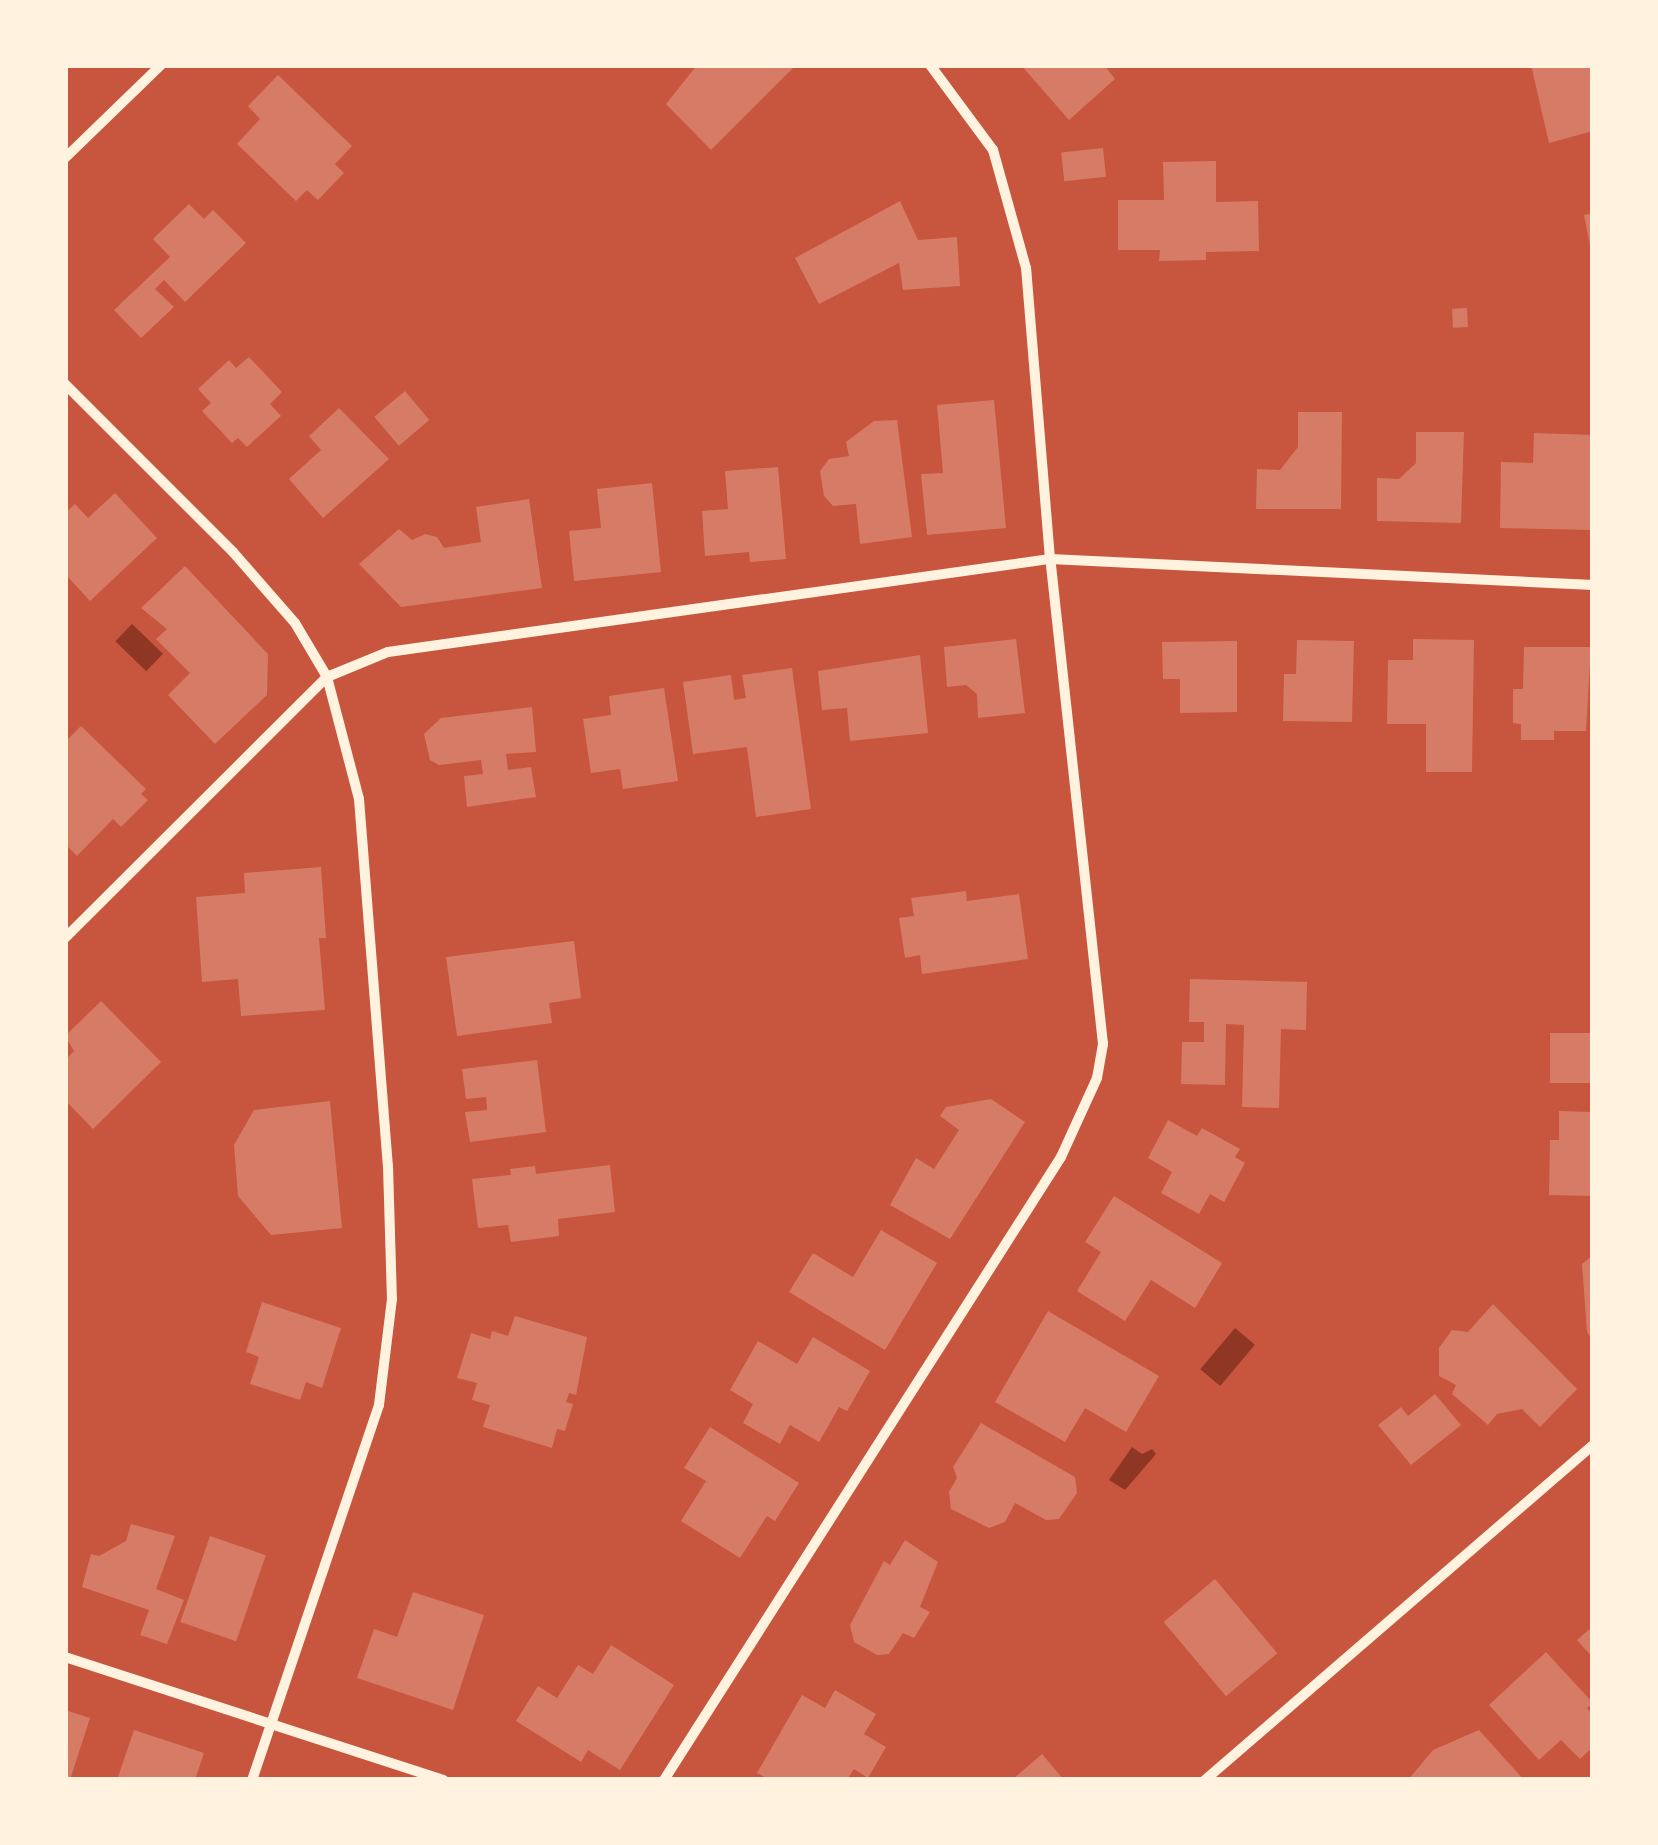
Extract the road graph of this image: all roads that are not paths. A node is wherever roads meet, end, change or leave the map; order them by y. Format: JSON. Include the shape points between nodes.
{"nodes":[{"id":1,"x":161,"y":65,"type":"edge"},
{"id":2,"x":930,"y":65,"type":"edge"},
{"id":3,"x":65,"y":158,"type":"edge"},
{"id":4,"x":65,"y":384,"type":"edge"},
{"id":5,"x":1050,"y":559,"type":"junction"},
{"id":6,"x":1593,"y":584,"type":"edge"},
{"id":7,"x":327,"y":677,"type":"junction"},
{"id":8,"x":65,"y":938,"type":"edge"},
{"id":9,"x":1593,"y":1445,"type":"edge"},
{"id":10,"x":65,"y":1657,"type":"edge"},
{"id":11,"x":271,"y":1724,"type":"junction"},
{"id":12,"x":252,"y":1780,"type":"edge"},
{"id":13,"x":444,"y":1780,"type":"edge"},
{"id":14,"x":664,"y":1780,"type":"edge"},
{"id":15,"x":1205,"y":1780,"type":"edge"}],
"edges":[{"from":1,"to":3,"type":"street"},
{"from":2,"to":5,"type":"street","via":[[993,150],[1026,268]]},
{"from":4,"to":7,"type":"street","via":[[233,552],[295,624]]},
{"from":5,"to":6,"type":"street"},
{"from":5,"to":7,"type":"street","via":[[388,652]]},
{"from":5,"to":14,"type":"street","via":[[1100,989],[1097,1078],[1061,1156]]},
{"from":7,"to":8,"type":"street"},
{"from":7,"to":11,"type":"street","via":[[359,799],[392,1299],[378,1405]]},
{"from":9,"to":15,"type":"street"},
{"from":10,"to":11,"type":"street"},
{"from":11,"to":12,"type":"street"},
{"from":11,"to":13,"type":"street"}]}
